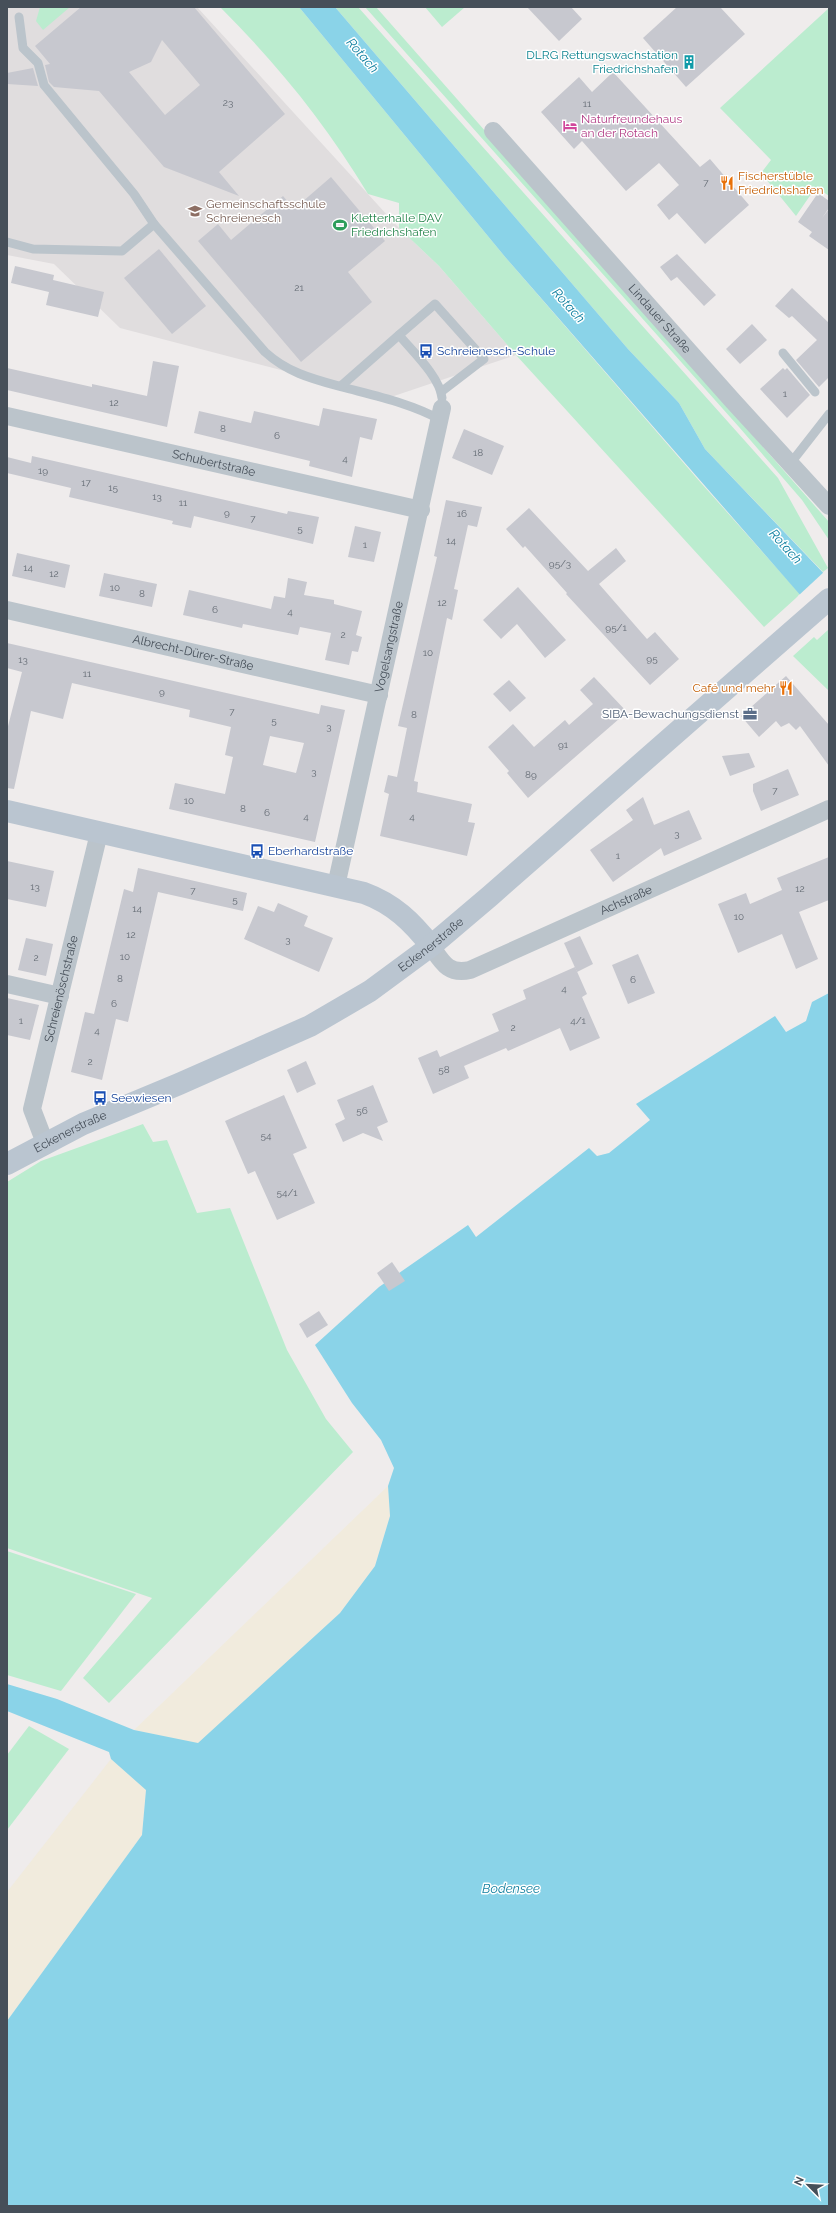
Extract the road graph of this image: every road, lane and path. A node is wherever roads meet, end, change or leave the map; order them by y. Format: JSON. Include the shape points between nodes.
{"nodes":[{"id":1,"x":19,"y":17,"type":"dead end"},
{"id":2,"x":493,"y":131,"type":"dead end"},
{"id":3,"x":154,"y":224,"type":"junction"},
{"id":4,"x":7,"y":242,"type":"edge"},
{"id":5,"x":399,"y":335,"type":"junction"},
{"id":6,"x":783,"y":353,"type":"dead end"},
{"id":7,"x":341,"y":386,"type":"junction"},
{"id":8,"x":815,"y":392,"type":"dead end"},
{"id":9,"x":441,"y":407,"type":"junction"},
{"id":10,"x":829,"y":414,"type":"edge"},
{"id":11,"x":7,"y":416,"type":"edge"},
{"id":12,"x":790,"y":464,"type":"junction"},
{"id":13,"x":829,"y":506,"type":"edge"},
{"id":14,"x":421,"y":510,"type":"junction"},
{"id":15,"x":829,"y":599,"type":"edge"},
{"id":16,"x":7,"y":610,"type":"edge"},
{"id":17,"x":379,"y":696,"type":"junction"},
{"id":18,"x":829,"y":809,"type":"edge"},
{"id":19,"x":7,"y":811,"type":"edge"},
{"id":20,"x":99,"y":833,"type":"junction"},
{"id":21,"x":336,"y":886,"type":"junction"},
{"id":22,"x":431,"y":946,"type":"junction"},
{"id":23,"x":7,"y":984,"type":"edge"},
{"id":24,"x":60,"y":996,"type":"junction"},
{"id":25,"x":45,"y":1143,"type":"junction"},
{"id":26,"x":7,"y":1164,"type":"edge"}],
"edges":[{"from":1,"to":3,"type":"lane","via":[[23,48],[38,63],[44,85],[129,189]]},
{"from":2,"to":12,"type":"street","name":"Lindauer Straße"},
{"from":3,"to":4,"type":"lane","via":[[122,251],[33,249]]},
{"from":3,"to":7,"type":"lane","via":[[276,362],[311,379]]},
{"from":5,"to":7,"type":"lane"},
{"from":5,"to":9,"type":"lane","via":[[430,374]]},
{"from":5,"to":9,"type":"lane","via":[[435,304],[484,359]]},
{"from":6,"to":8,"type":"lane"},
{"from":7,"to":9,"type":"lane","via":[[421,409]]},
{"from":9,"to":14,"type":"street","name":"Vogelsangstraße"},
{"from":10,"to":12,"type":"lane"},
{"from":11,"to":14,"type":"street","name":"Schubertstraße"},
{"from":12,"to":13,"type":"street","name":"Lindauer Straße"},
{"from":14,"to":17,"type":"street","name":"Vogelsangstraße"},
{"from":15,"to":22,"type":"main road","name":"Eckenerstraße"},
{"from":16,"to":17,"type":"street","name":"Albrecht-Dürer-Straße"},
{"from":17,"to":21,"type":"street","name":"Vogelsangstraße"},
{"from":18,"to":22,"type":"street","name":"Achstraße","via":[[470,970],[460,972],[449,968]]},
{"from":19,"to":20,"type":"main road"},
{"from":20,"to":21,"type":"main road"},
{"from":20,"to":24,"type":"street","name":"Schreienöschstraße"},
{"from":21,"to":22,"type":"main road","via":[[370,895],[395,908]]},
{"from":22,"to":25,"type":"main road","name":"Eckenerstraße","via":[[370,991],[310,1026],[83,1124]]},
{"from":23,"to":24,"type":"street"},
{"from":24,"to":25,"type":"street","name":"Schreienöschstraße","via":[[32,1109]]},
{"from":25,"to":26,"type":"main road","name":"Eckenerstraße"}]}
